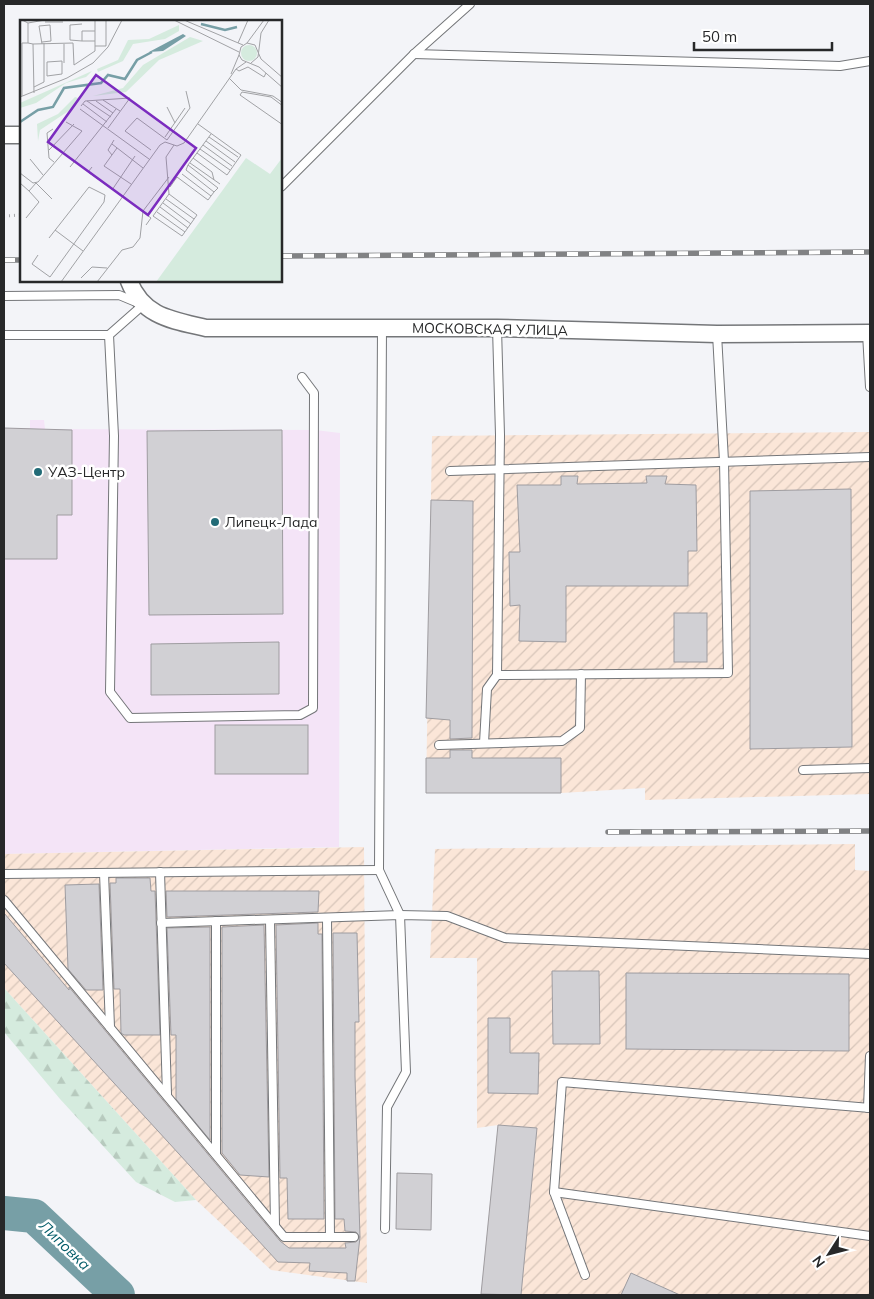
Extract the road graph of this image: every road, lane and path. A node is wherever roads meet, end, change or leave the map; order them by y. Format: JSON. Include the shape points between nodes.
{"nodes":[{"id":1,"x":470,"y":4,"type":"edge"},
{"id":2,"x":414,"y":54,"type":"junction"},
{"id":3,"x":870,"y":61,"type":"edge"},
{"id":4,"x":4,"y":135,"type":"edge"},
{"id":5,"x":20,"y":135,"type":"edge"},
{"id":6,"x":282,"y":186,"type":"edge"},
{"id":7,"x":20,"y":215,"type":"edge"},
{"id":8,"x":4,"y":216,"type":"edge"},
{"id":9,"x":130,"y":282,"type":"edge"},
{"id":10,"x":4,"y":296,"type":"edge"},
{"id":11,"x":143,"y":305,"type":"junction"},
{"id":12,"x":382,"y":328,"type":"junction"},
{"id":13,"x":497,"y":328,"type":"junction"},
{"id":14,"x":869,"y":333,"type":"edge"},
{"id":15,"x":108,"y":334,"type":"junction"},
{"id":16,"x":717,"y":334,"type":"junction"},
{"id":17,"x":4,"y":335,"type":"edge"},
{"id":18,"x":302,"y":377,"type":"dead end"},
{"id":19,"x":870,"y":387,"type":"edge"},
{"id":20,"x":870,"y":457,"type":"edge"},
{"id":21,"x":724,"y":461,"type":"junction"},
{"id":22,"x":500,"y":468,"type":"junction"},
{"id":23,"x":450,"y":471,"type":"dead end"},
{"id":24,"x":581,"y":674,"type":"junction"},
{"id":25,"x":497,"y":675,"type":"junction"},
{"id":26,"x":484,"y":743,"type":"junction"},
{"id":27,"x":439,"y":746,"type":"dead end"},
{"id":28,"x":870,"y":768,"type":"edge"},
{"id":29,"x":803,"y":770,"type":"dead end"},
{"id":30,"x":379,"y":870,"type":"junction"},
{"id":31,"x":160,"y":872,"type":"junction"},
{"id":32,"x":104,"y":873,"type":"junction"},
{"id":33,"x":4,"y":874,"type":"edge"},
{"id":34,"x":4,"y":900,"type":"edge"},
{"id":35,"x":400,"y":915,"type":"junction"},
{"id":36,"x":327,"y":918,"type":"junction"},
{"id":37,"x":270,"y":920,"type":"junction"},
{"id":38,"x":216,"y":921,"type":"junction"},
{"id":39,"x":162,"y":923,"type":"junction"},
{"id":40,"x":870,"y":954,"type":"edge"},
{"id":41,"x":110,"y":1027,"type":"junction"},
{"id":42,"x":870,"y":1056,"type":"edge"},
{"id":43,"x":167,"y":1094,"type":"junction"},
{"id":44,"x":869,"y":1108,"type":"edge"},
{"id":45,"x":216,"y":1154,"type":"junction"},
{"id":46,"x":554,"y":1192,"type":"junction"},
{"id":47,"x":275,"y":1225,"type":"junction"},
{"id":48,"x":385,"y":1229,"type":"dead end"},
{"id":49,"x":870,"y":1236,"type":"edge"},
{"id":50,"x":330,"y":1237,"type":"junction"},
{"id":51,"x":354,"y":1237,"type":"dead end"},
{"id":52,"x":585,"y":1275,"type":"dead end"}],
"edges":[{"from":1,"to":2,"type":"lane"},
{"from":2,"to":3,"type":"lane","via":[[840,66]]},
{"from":2,"to":6,"type":"lane"},
{"from":4,"to":5,"type":"street"},
{"from":7,"to":8,"type":"path"},
{"from":9,"to":11,"type":"street"},
{"from":10,"to":11,"type":"lane","via":[[119,295]]},
{"from":11,"to":12,"type":"street","name":"МОСКОВСКАЯ УЛИЦА","via":[[168,319],[206,328]]},
{"from":11,"to":15,"type":"lane"},
{"from":12,"to":13,"type":"street","name":"МОСКОВСКАЯ УЛИЦА"},
{"from":12,"to":30,"type":"lane"},
{"from":13,"to":16,"type":"street","name":"МОСКОВСКАЯ УЛИЦА"},
{"from":13,"to":22,"type":"lane"},
{"from":14,"to":16,"type":"street","name":"МОСКОВСКАЯ УЛИЦА"},
{"from":14,"to":19,"type":"lane"},
{"from":15,"to":17,"type":"lane"},
{"from":15,"to":18,"type":"lane","via":[[114,436],[110,692],[130,718],[300,715],[313,708],[314,393]]},
{"from":16,"to":21,"type":"lane"},
{"from":20,"to":21,"type":"lane"},
{"from":21,"to":22,"type":"lane"},
{"from":21,"to":24,"type":"lane","via":[[728,673]]},
{"from":22,"to":23,"type":"lane"},
{"from":22,"to":25,"type":"lane"},
{"from":24,"to":25,"type":"lane"},
{"from":24,"to":26,"type":"lane","via":[[580,728],[562,741]]},
{"from":25,"to":26,"type":"lane","via":[[487,689]]},
{"from":26,"to":27,"type":"lane"},
{"from":28,"to":29,"type":"lane"},
{"from":30,"to":31,"type":"lane"},
{"from":30,"to":35,"type":"lane"},
{"from":31,"to":32,"type":"lane"},
{"from":31,"to":39,"type":"lane"},
{"from":32,"to":33,"type":"lane"},
{"from":32,"to":41,"type":"lane"},
{"from":34,"to":41,"type":"lane"},
{"from":35,"to":36,"type":"lane"},
{"from":35,"to":40,"type":"lane","via":[[447,916],[505,938]]},
{"from":35,"to":48,"type":"lane","via":[[406,1072],[387,1107]]},
{"from":36,"to":37,"type":"lane"},
{"from":36,"to":50,"type":"lane"},
{"from":37,"to":38,"type":"lane"},
{"from":37,"to":47,"type":"lane"},
{"from":38,"to":39,"type":"lane"},
{"from":38,"to":45,"type":"lane"},
{"from":39,"to":43,"type":"lane"},
{"from":41,"to":43,"type":"lane"},
{"from":42,"to":44,"type":"lane"},
{"from":43,"to":45,"type":"lane"},
{"from":44,"to":46,"type":"lane","via":[[562,1082]]},
{"from":45,"to":47,"type":"lane"},
{"from":46,"to":49,"type":"lane"},
{"from":46,"to":52,"type":"lane"},
{"from":47,"to":50,"type":"lane","via":[[284,1237]]},
{"from":50,"to":51,"type":"lane"}]}
